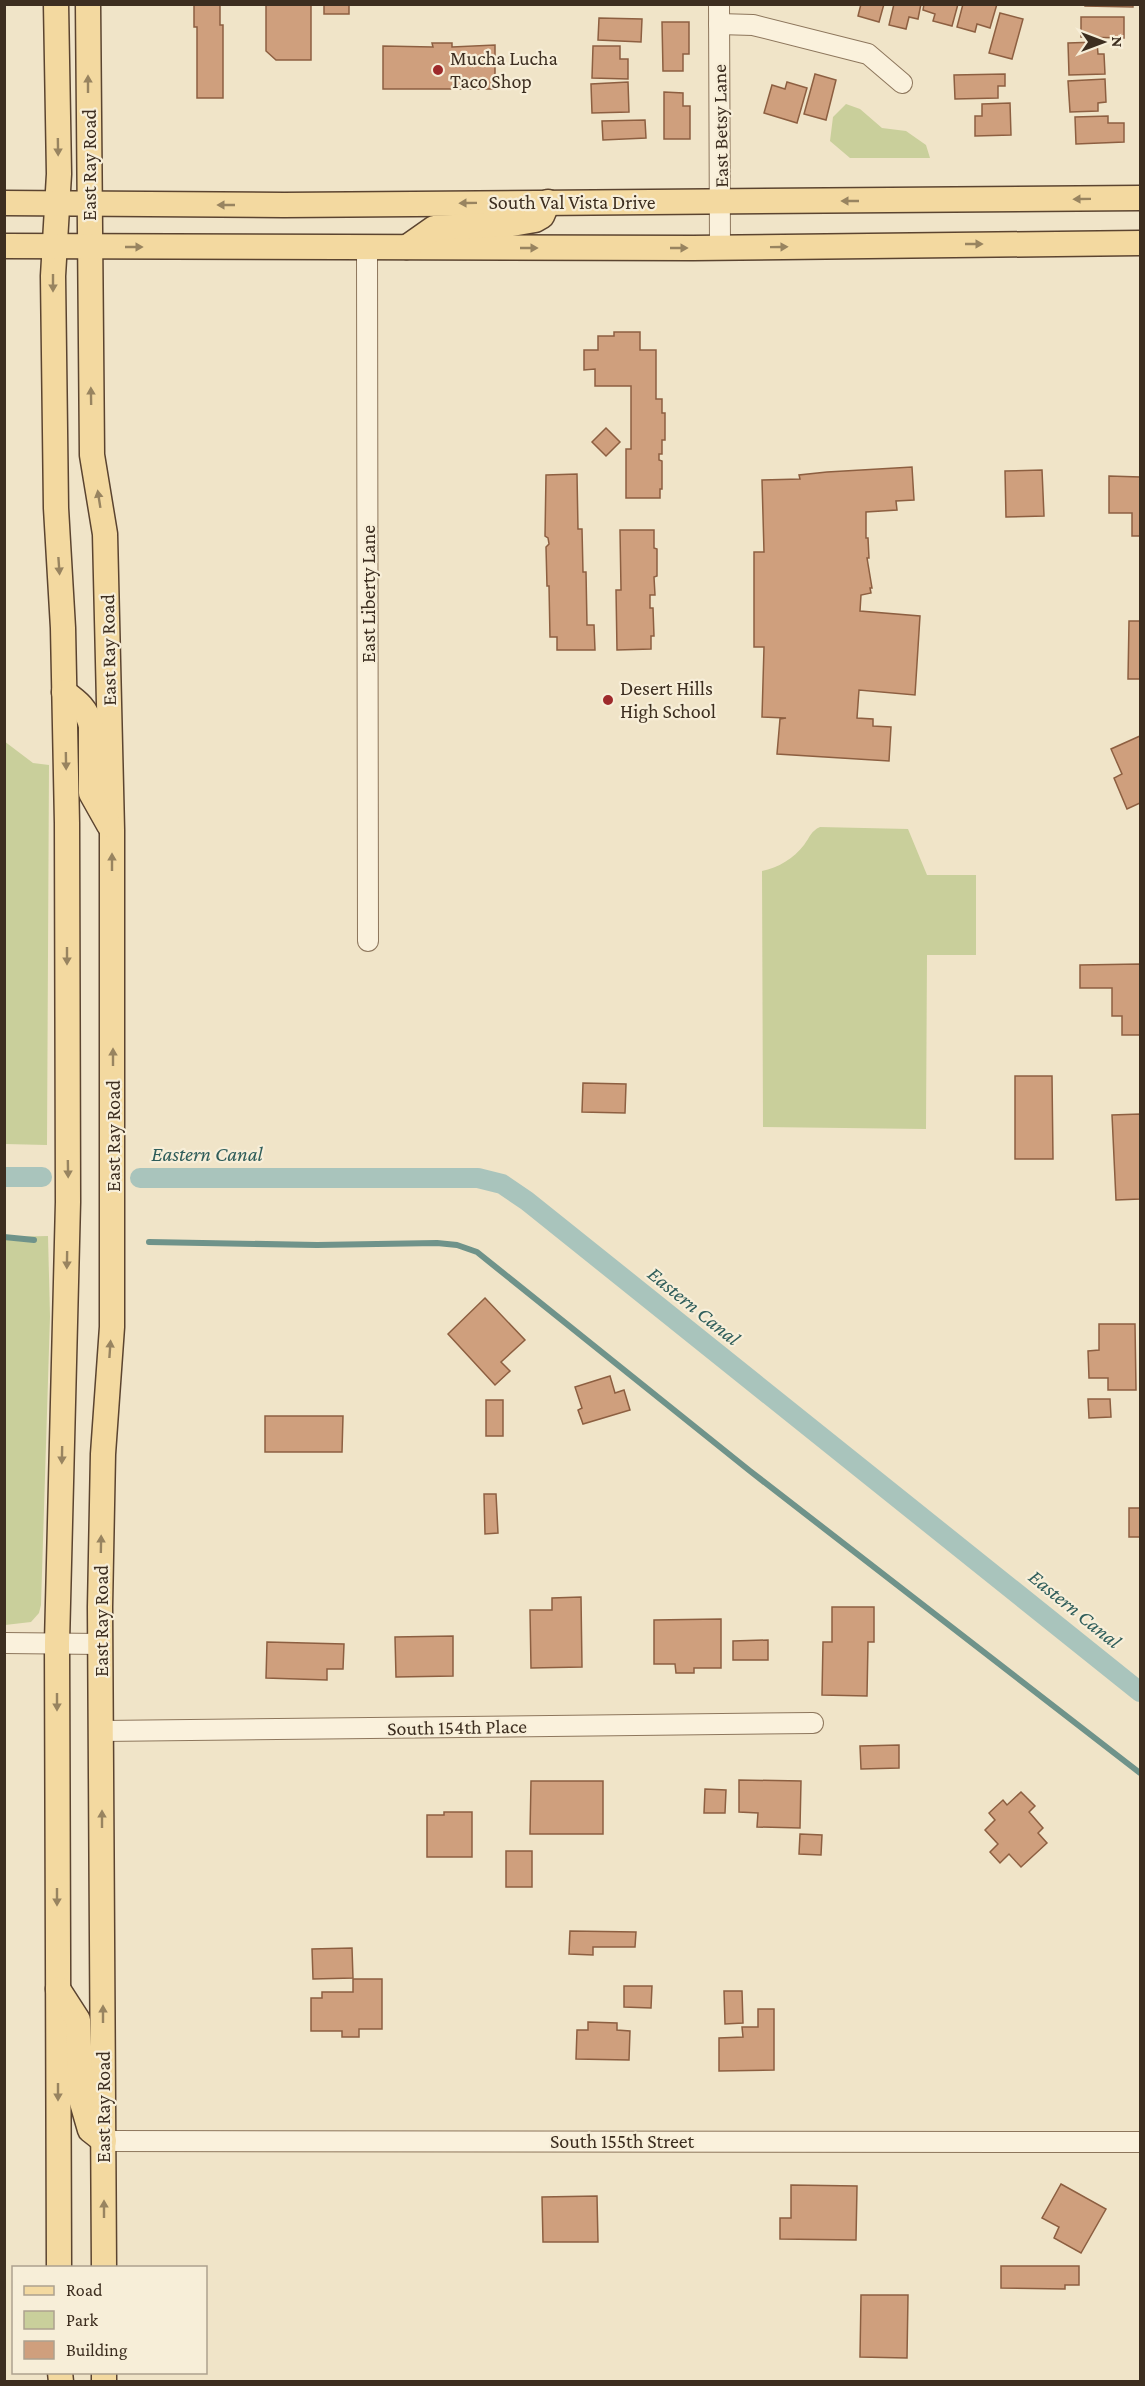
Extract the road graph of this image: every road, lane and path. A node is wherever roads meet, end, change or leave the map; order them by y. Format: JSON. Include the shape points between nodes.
{"nodes":[{"id":1,"x":56,"y":4,"type":"edge"},
{"id":2,"x":88,"y":4,"type":"edge"},
{"id":3,"x":719,"y":14,"type":"edge"},
{"id":4,"x":902,"y":83,"type":"dead end"},
{"id":5,"x":1140,"y":198,"type":"edge"},
{"id":6,"x":548,"y":202,"type":"junction"},
{"id":7,"x":722,"y":202,"type":"junction"},
{"id":8,"x":4,"y":203,"type":"edge"},
{"id":9,"x":57,"y":204,"type":"junction"},
{"id":10,"x":89,"y":205,"type":"junction"},
{"id":11,"x":1140,"y":243,"type":"edge"},
{"id":12,"x":4,"y":246,"type":"edge"},
{"id":13,"x":54,"y":247,"type":"junction"},
{"id":14,"x":90,"y":247,"type":"junction"},
{"id":15,"x":367,"y":247,"type":"junction"},
{"id":16,"x":407,"y":247,"type":"junction"},
{"id":17,"x":720,"y":248,"type":"junction"},
{"id":18,"x":64,"y":692,"type":"junction"},
{"id":19,"x":112,"y":830,"type":"junction"},
{"id":20,"x":368,"y":941,"type":"dead end"},
{"id":21,"x":4,"y":1643,"type":"edge"},
{"id":22,"x":57,"y":1643,"type":"junction"},
{"id":23,"x":101,"y":1644,"type":"junction"},
{"id":24,"x":813,"y":1723,"type":"dead end"},
{"id":25,"x":102,"y":1731,"type":"junction"},
{"id":26,"x":58,"y":1989,"type":"junction"},
{"id":27,"x":104,"y":2141,"type":"junction"},
{"id":28,"x":1140,"y":2142,"type":"edge"},
{"id":29,"x":59,"y":2266,"type":"edge"},
{"id":30,"x":104,"y":2266,"type":"edge"}],
"edges":[{"from":1,"to":9,"type":"main road","name":"East Ray Road","one_way":true},
{"from":10,"to":2,"type":"main road","name":"East Ray Road","one_way":true},
{"from":3,"to":4,"type":"street","via":[[868,54]]},
{"from":3,"to":7,"type":"street","name":"East Betsy Lane"},
{"from":5,"to":7,"type":"main road","name":"South Val Vista Drive","one_way":true},
{"from":6,"to":7,"type":"main road","name":"South Val Vista Drive"},
{"from":6,"to":10,"type":"main road","name":"South Val Vista Drive","one_way":true},
{"from":6,"to":16,"type":"main road","via":[[542,216],[535,220],[434,228]]},
{"from":7,"to":17,"type":"street","name":"East Betsy Lane"},
{"from":8,"to":9,"type":"main road","name":"South Val Vista Drive"},
{"from":9,"to":10,"type":"main road","name":"South Val Vista Drive"},
{"from":9,"to":13,"type":"main road","name":"East Ray Road"},
{"from":10,"to":14,"type":"main road","name":"East Ray Road"},
{"from":17,"to":11,"type":"main road","one_way":true},
{"from":12,"to":13,"type":"main road"},
{"from":13,"to":14,"type":"main road"},
{"from":13,"to":18,"type":"main road","name":"East Ray Road","one_way":true,"via":[[56,508]]},
{"from":14,"to":15,"type":"main road","one_way":true},
{"from":19,"to":14,"type":"main road","name":"East Ray Road","one_way":true,"via":[[105,534],[92,455]]},
{"from":15,"to":16,"type":"main road"},
{"from":15,"to":20,"type":"street","name":"East Liberty Lane"},
{"from":16,"to":17,"type":"main road","one_way":true},
{"from":18,"to":19,"type":"main road","via":[[82,705],[89,717],[92,793]]},
{"from":18,"to":22,"type":"main road","name":"East Ray Road","one_way":true,"via":[[68,1202]]},
{"from":23,"to":19,"type":"main road","name":"East Ray Road","one_way":true,"via":[[103,1454],[112,1317]]},
{"from":21,"to":22,"type":"street"},
{"from":22,"to":23,"type":"street"},
{"from":22,"to":26,"type":"main road","name":"East Ray Road","one_way":true},
{"from":23,"to":25,"type":"main road","name":"East Ray Road"},
{"from":24,"to":25,"type":"street","name":"South 154th Place"},
{"from":27,"to":25,"type":"main road","name":"East Ray Road","one_way":true},
{"from":26,"to":27,"type":"main road","via":[[78,2020],[81,2099],[90,2130]]},
{"from":26,"to":29,"type":"main road","name":"East Ray Road","one_way":true},
{"from":27,"to":28,"type":"street","name":"South 155th Street"},
{"from":30,"to":27,"type":"main road","name":"East Ray Road","one_way":true}]}
